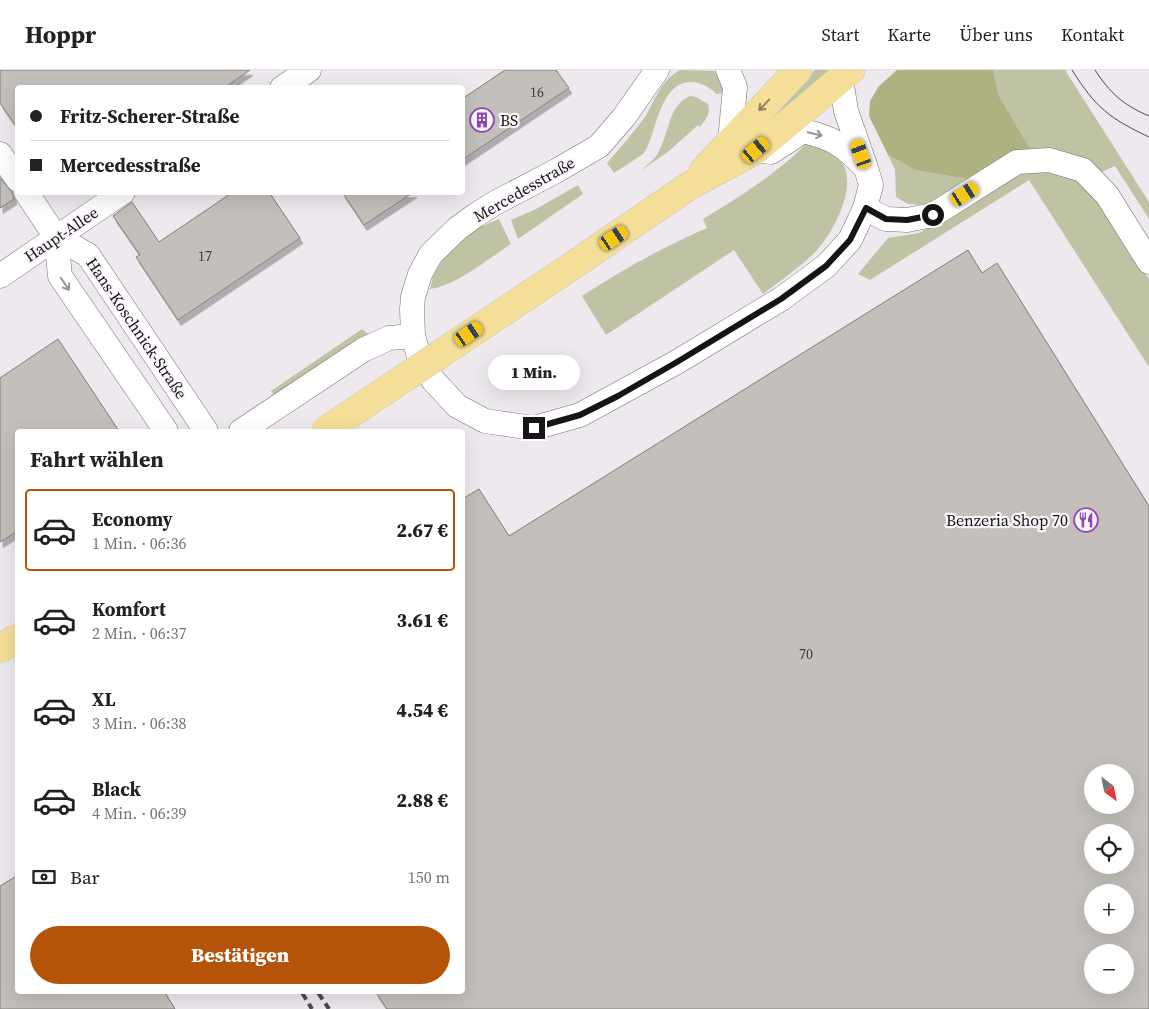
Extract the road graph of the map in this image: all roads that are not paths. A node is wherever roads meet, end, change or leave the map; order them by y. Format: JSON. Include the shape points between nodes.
{"nodes":[{"id":1,"x":309,"y":70,"type":"edge"},
{"id":2,"x":656,"y":70,"type":"edge"},
{"id":3,"x":728,"y":70,"type":"edge"},
{"id":4,"x":798,"y":70,"type":"edge"},
{"id":5,"x":846,"y":75,"type":"edge"},
{"id":6,"x":286,"y":85,"type":"edge"},
{"id":7,"x":730,"y":141,"type":"junction"},
{"id":8,"x":756,"y":150,"type":"junction"},
{"id":9,"x":0,"y":154,"type":"edge"},
{"id":10,"x":866,"y":168,"type":"junction"},
{"id":11,"x":15,"y":176,"type":"edge"},
{"id":12,"x":689,"y":186,"type":"junction"},
{"id":13,"x":28,"y":195,"type":"edge"},
{"id":14,"x":118,"y":195,"type":"edge"},
{"id":15,"x":866,"y":208,"type":"junction"},
{"id":16,"x":56,"y":236,"type":"junction"},
{"id":17,"x":1149,"y":262,"type":"edge"},
{"id":18,"x":0,"y":276,"type":"edge"},
{"id":19,"x":413,"y":336,"type":"junction"},
{"id":20,"x":165,"y":429,"type":"edge"},
{"id":21,"x":205,"y":429,"type":"edge"},
{"id":22,"x":244,"y":429,"type":"edge"},
{"id":23,"x":328,"y":429,"type":"edge"},
{"id":24,"x":15,"y":639,"type":"edge"},
{"id":25,"x":0,"y":649,"type":"edge"}],
"edges":[{"from":1,"to":6,"type":"street"},
{"from":2,"to":19,"type":"street","name":"Mercedesstraße","via":[[599,146],[482,211],[431,254],[420,274],[414,297]]},
{"from":3,"to":7,"type":"street","via":[[735,87]]},
{"from":4,"to":7,"type":"main road","one_way":true},
{"from":5,"to":8,"type":"main road"},
{"from":5,"to":10,"type":"street","name":"Mercedesstraße","via":[[846,111]]},
{"from":7,"to":12,"type":"main road"},
{"from":8,"to":10,"type":"street","one_way":true,"via":[[771,152],[803,131],[826,136],[849,150]]},
{"from":8,"to":12,"type":"main road"},
{"from":9,"to":11,"type":"street"},
{"from":10,"to":15,"type":"street","name":"Mercedesstraße","via":[[870,185]]},
{"from":12,"to":23,"type":"main road","bridge":true},
{"from":13,"to":16,"type":"street","name":"Hans-Koschnick-Straße"},
{"from":14,"to":16,"type":"street","name":"Haupt-Allee"},
{"from":15,"to":17,"type":"street","via":[[886,219],[907,220],[933,215],[1017,162],[1049,160],[1082,170],[1107,195]]},
{"from":15,"to":19,"type":"street","name":"Mercedesstraße","via":[[850,240],[826,266],[781,299],[677,362],[580,415],[534,428],[485,422],[457,406],[434,380],[419,356]]},
{"from":16,"to":18,"type":"street","name":"Haupt-Allee"},
{"from":16,"to":20,"type":"street","name":"Hans-Koschnick-Straße","one_way":true,"via":[[60,276]]},
{"from":16,"to":21,"type":"street","name":"Hans-Koschnick-Straße","via":[[88,255]]},
{"from":19,"to":22,"type":"street","via":[[389,338],[363,350]]},
{"from":24,"to":25,"type":"main road","bridge":true}]}
